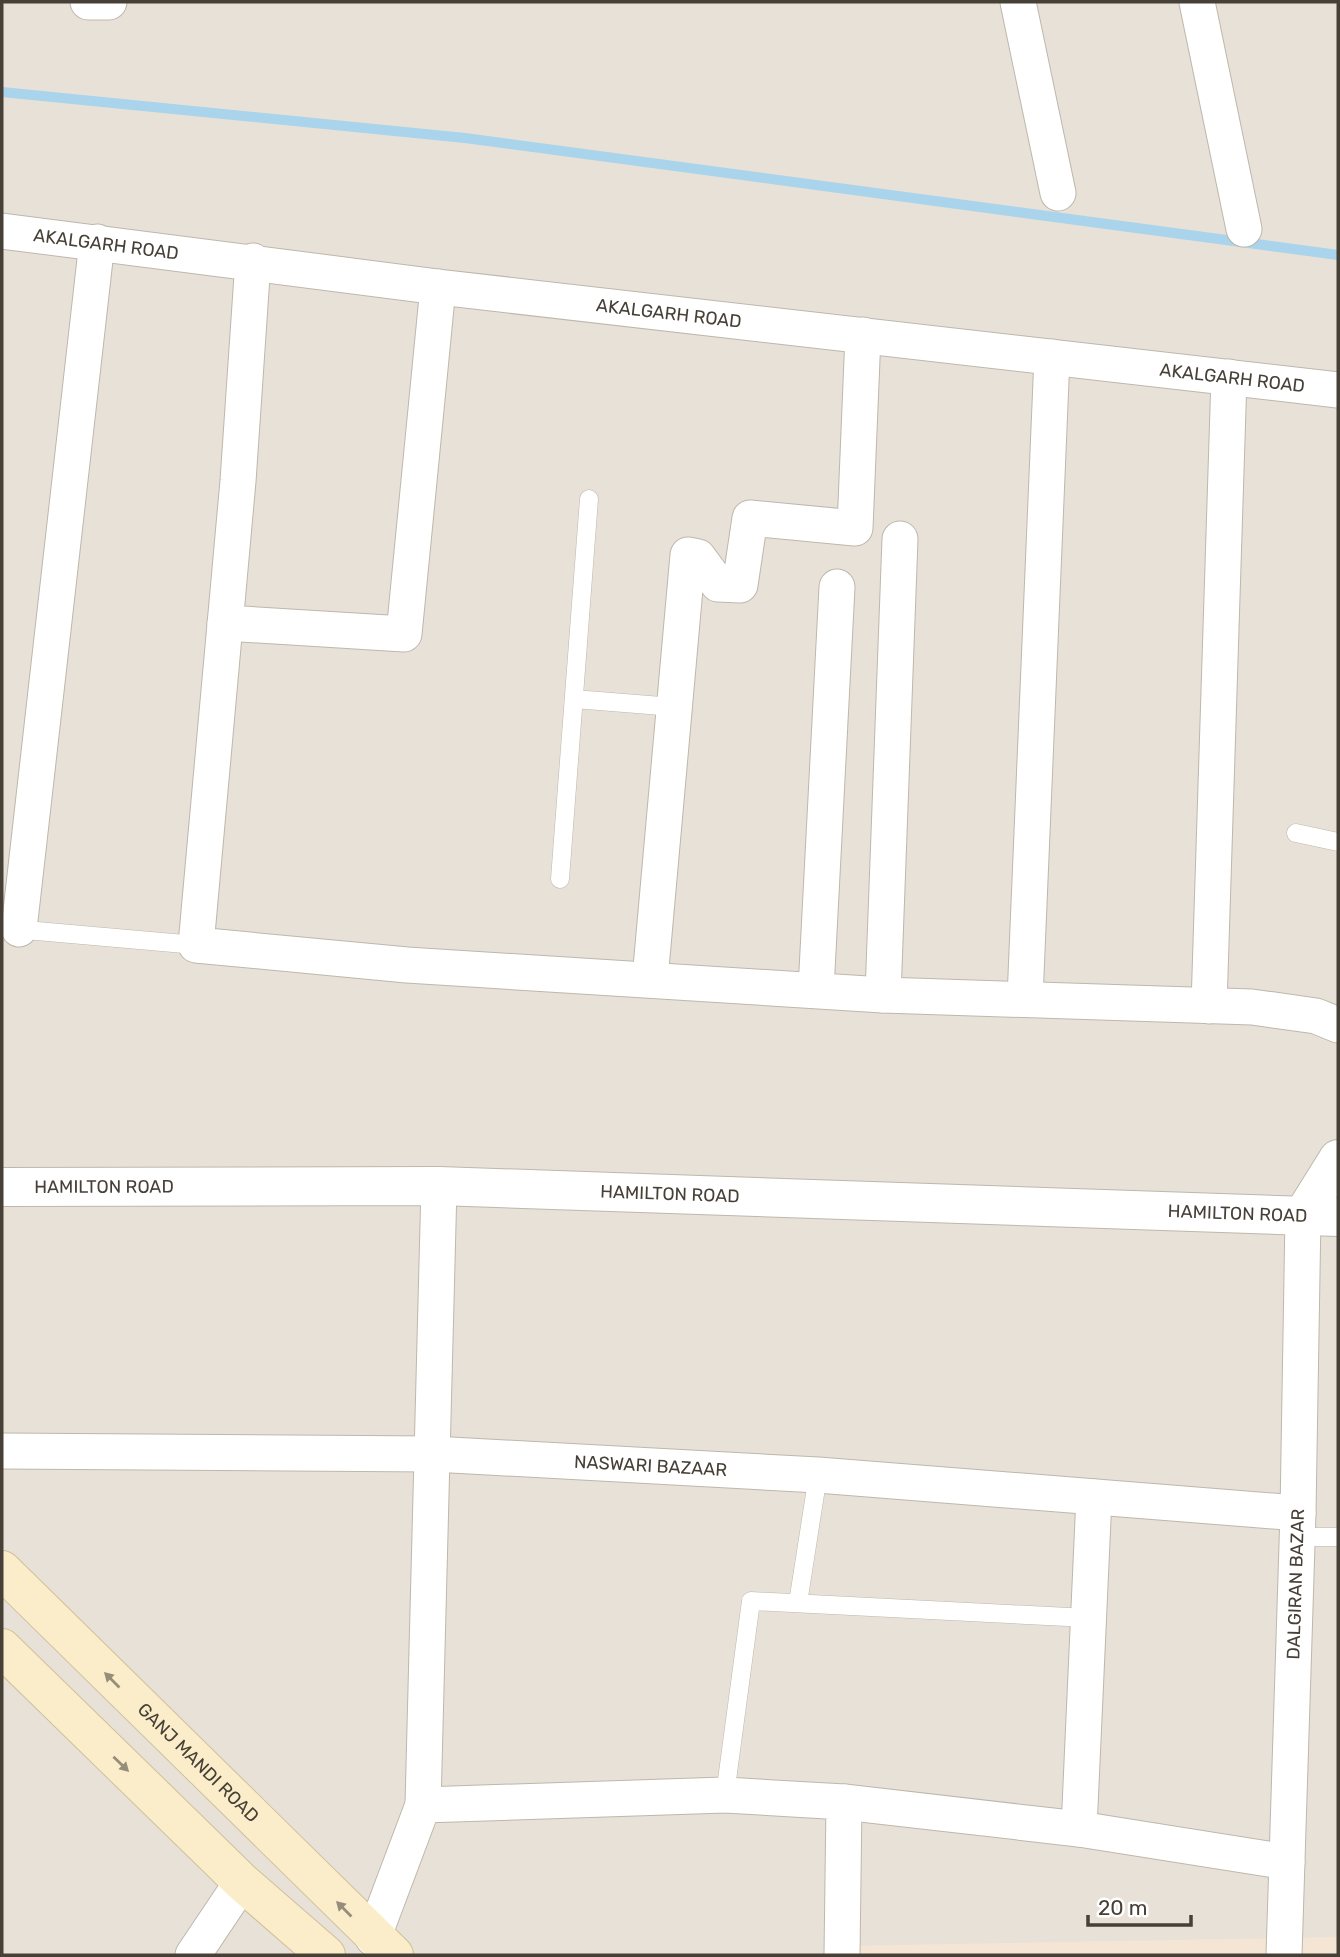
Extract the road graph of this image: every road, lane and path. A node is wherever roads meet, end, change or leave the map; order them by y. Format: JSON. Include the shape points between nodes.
{"nodes":[{"id":1,"x":88,"y":2,"type":"edge"},
{"id":2,"x":109,"y":2,"type":"edge"},
{"id":3,"x":1018,"y":2,"type":"edge"},
{"id":4,"x":1197,"y":2,"type":"edge"},
{"id":5,"x":1058,"y":193,"type":"dead end"},
{"id":6,"x":1244,"y":229,"type":"dead end"},
{"id":7,"x":2,"y":231,"type":"edge"},
{"id":8,"x":97,"y":243,"type":"junction"},
{"id":9,"x":253,"y":261,"type":"junction"},
{"id":10,"x":438,"y":286,"type":"junction"},
{"id":11,"x":863,"y":335,"type":"junction"},
{"id":12,"x":1052,"y":357,"type":"junction"},
{"id":13,"x":1229,"y":377,"type":"junction"},
{"id":14,"x":1338,"y":390,"type":"edge"},
{"id":15,"x":589,"y":499,"type":"dead end"},
{"id":16,"x":900,"y":539,"type":"dead end"},
{"id":17,"x":837,"y":587,"type":"dead end"},
{"id":18,"x":225,"y":623,"type":"junction"},
{"id":19,"x":574,"y":699,"type":"junction"},
{"id":20,"x":674,"y":707,"type":"junction"},
{"id":21,"x":1296,"y":834,"type":"dead end"},
{"id":22,"x":1338,"y":842,"type":"edge"},
{"id":23,"x":559,"y":879,"type":"dead end"},
{"id":24,"x":10,"y":928,"type":"edge"},
{"id":25,"x":196,"y":945,"type":"junction"},
{"id":26,"x":650,"y":979,"type":"junction"},
{"id":27,"x":816,"y":990,"type":"junction"},
{"id":28,"x":883,"y":995,"type":"junction"},
{"id":29,"x":1025,"y":999,"type":"junction"},
{"id":30,"x":1209,"y":1006,"type":"junction"},
{"id":31,"x":1338,"y":1026,"type":"edge"},
{"id":32,"x":1338,"y":1159,"type":"edge"},
{"id":33,"x":439,"y":1186,"type":"junction"},
{"id":34,"x":2,"y":1187,"type":"edge"},
{"id":35,"x":1320,"y":1216,"type":"edge"},
{"id":36,"x":2,"y":1451,"type":"edge"},
{"id":37,"x":433,"y":1454,"type":"junction"},
{"id":38,"x":818,"y":1475,"type":"junction"},
{"id":39,"x":1094,"y":1497,"type":"junction"},
{"id":40,"x":1297,"y":1525,"type":"junction"},
{"id":41,"x":1338,"y":1537,"type":"edge"},
{"id":42,"x":2,"y":1570,"type":"edge"},
{"id":43,"x":798,"y":1603,"type":"junction"},
{"id":44,"x":1088,"y":1618,"type":"junction"},
{"id":45,"x":2,"y":1648,"type":"edge"},
{"id":46,"x":726,"y":1795,"type":"junction"},
{"id":47,"x":844,"y":1802,"type":"junction"},
{"id":48,"x":423,"y":1805,"type":"junction"},
{"id":49,"x":1079,"y":1829,"type":"junction"},
{"id":50,"x":1287,"y":1862,"type":"junction"},
{"id":51,"x":242,"y":1882,"type":"junction"},
{"id":52,"x":376,"y":1949,"type":"edge"},
{"id":53,"x":193,"y":1955,"type":"edge"},
{"id":54,"x":326,"y":1955,"type":"edge"},
{"id":55,"x":842,"y":1955,"type":"edge"},
{"id":56,"x":1284,"y":1955,"type":"edge"}],
"edges":[{"from":1,"to":2,"type":"street"},
{"from":3,"to":5,"type":"street"},
{"from":4,"to":6,"type":"street"},
{"from":7,"to":8,"type":"street","name":"AKALGARH ROAD"},
{"from":8,"to":9,"type":"street","name":"AKALGARH ROAD"},
{"from":8,"to":24,"type":"street"},
{"from":9,"to":10,"type":"street","name":"AKALGARH ROAD"},
{"from":9,"to":18,"type":"street"},
{"from":10,"to":11,"type":"street","name":"AKALGARH ROAD"},
{"from":10,"to":18,"type":"street","via":[[404,634]]},
{"from":11,"to":12,"type":"street","name":"AKALGARH ROAD"},
{"from":11,"to":20,"type":"street","via":[[855,528],[750,518],[740,585],[718,584],[698,557],[688,555]]},
{"from":12,"to":13,"type":"street","name":"AKALGARH ROAD"},
{"from":12,"to":29,"type":"street"},
{"from":13,"to":14,"type":"street","name":"AKALGARH ROAD"},
{"from":13,"to":30,"type":"street"},
{"from":15,"to":19,"type":"lane"},
{"from":16,"to":28,"type":"street"},
{"from":17,"to":27,"type":"street"},
{"from":18,"to":25,"type":"street"},
{"from":19,"to":20,"type":"lane"},
{"from":19,"to":23,"type":"lane"},
{"from":20,"to":26,"type":"street"},
{"from":21,"to":22,"type":"lane"},
{"from":24,"to":25,"type":"lane"},
{"from":25,"to":26,"type":"street","via":[[407,965]]},
{"from":26,"to":27,"type":"street"},
{"from":27,"to":28,"type":"street"},
{"from":28,"to":29,"type":"street"},
{"from":29,"to":30,"type":"street"},
{"from":30,"to":31,"type":"street","via":[[1294,1012]]},
{"from":32,"to":35,"type":"street"},
{"from":33,"to":34,"type":"street","name":"HAMILTON ROAD"},
{"from":33,"to":35,"type":"street","name":"HAMILTON ROAD"},
{"from":33,"to":37,"type":"street"},
{"from":35,"to":40,"type":"street","name":"DALGIRAN BAZAR"},
{"from":36,"to":37,"type":"street","name":"NASWARI BAZAAR"},
{"from":37,"to":38,"type":"street","name":"NASWARI BAZAAR"},
{"from":37,"to":48,"type":"street"},
{"from":38,"to":39,"type":"street","name":"NASWARI BAZAAR"},
{"from":38,"to":43,"type":"lane"},
{"from":39,"to":40,"type":"street","name":"NASWARI BAZAAR"},
{"from":39,"to":44,"type":"street"},
{"from":40,"to":41,"type":"lane"},
{"from":40,"to":50,"type":"street","name":"DALGIRAN BAZAR"},
{"from":52,"to":42,"type":"main road","name":"GANJ MANDI ROAD","one_way":true},
{"from":43,"to":44,"type":"lane"},
{"from":43,"to":46,"type":"lane","via":[[751,1601]]},
{"from":44,"to":49,"type":"street"},
{"from":45,"to":51,"type":"main road","one_way":true},
{"from":46,"to":47,"type":"street"},
{"from":46,"to":48,"type":"street"},
{"from":47,"to":49,"type":"street"},
{"from":47,"to":55,"type":"street"},
{"from":48,"to":52,"type":"street"},
{"from":49,"to":50,"type":"street"},
{"from":50,"to":56,"type":"street","name":"DALGIRAN BAZAR"},
{"from":51,"to":53,"type":"street"},
{"from":51,"to":54,"type":"main road"}]}
